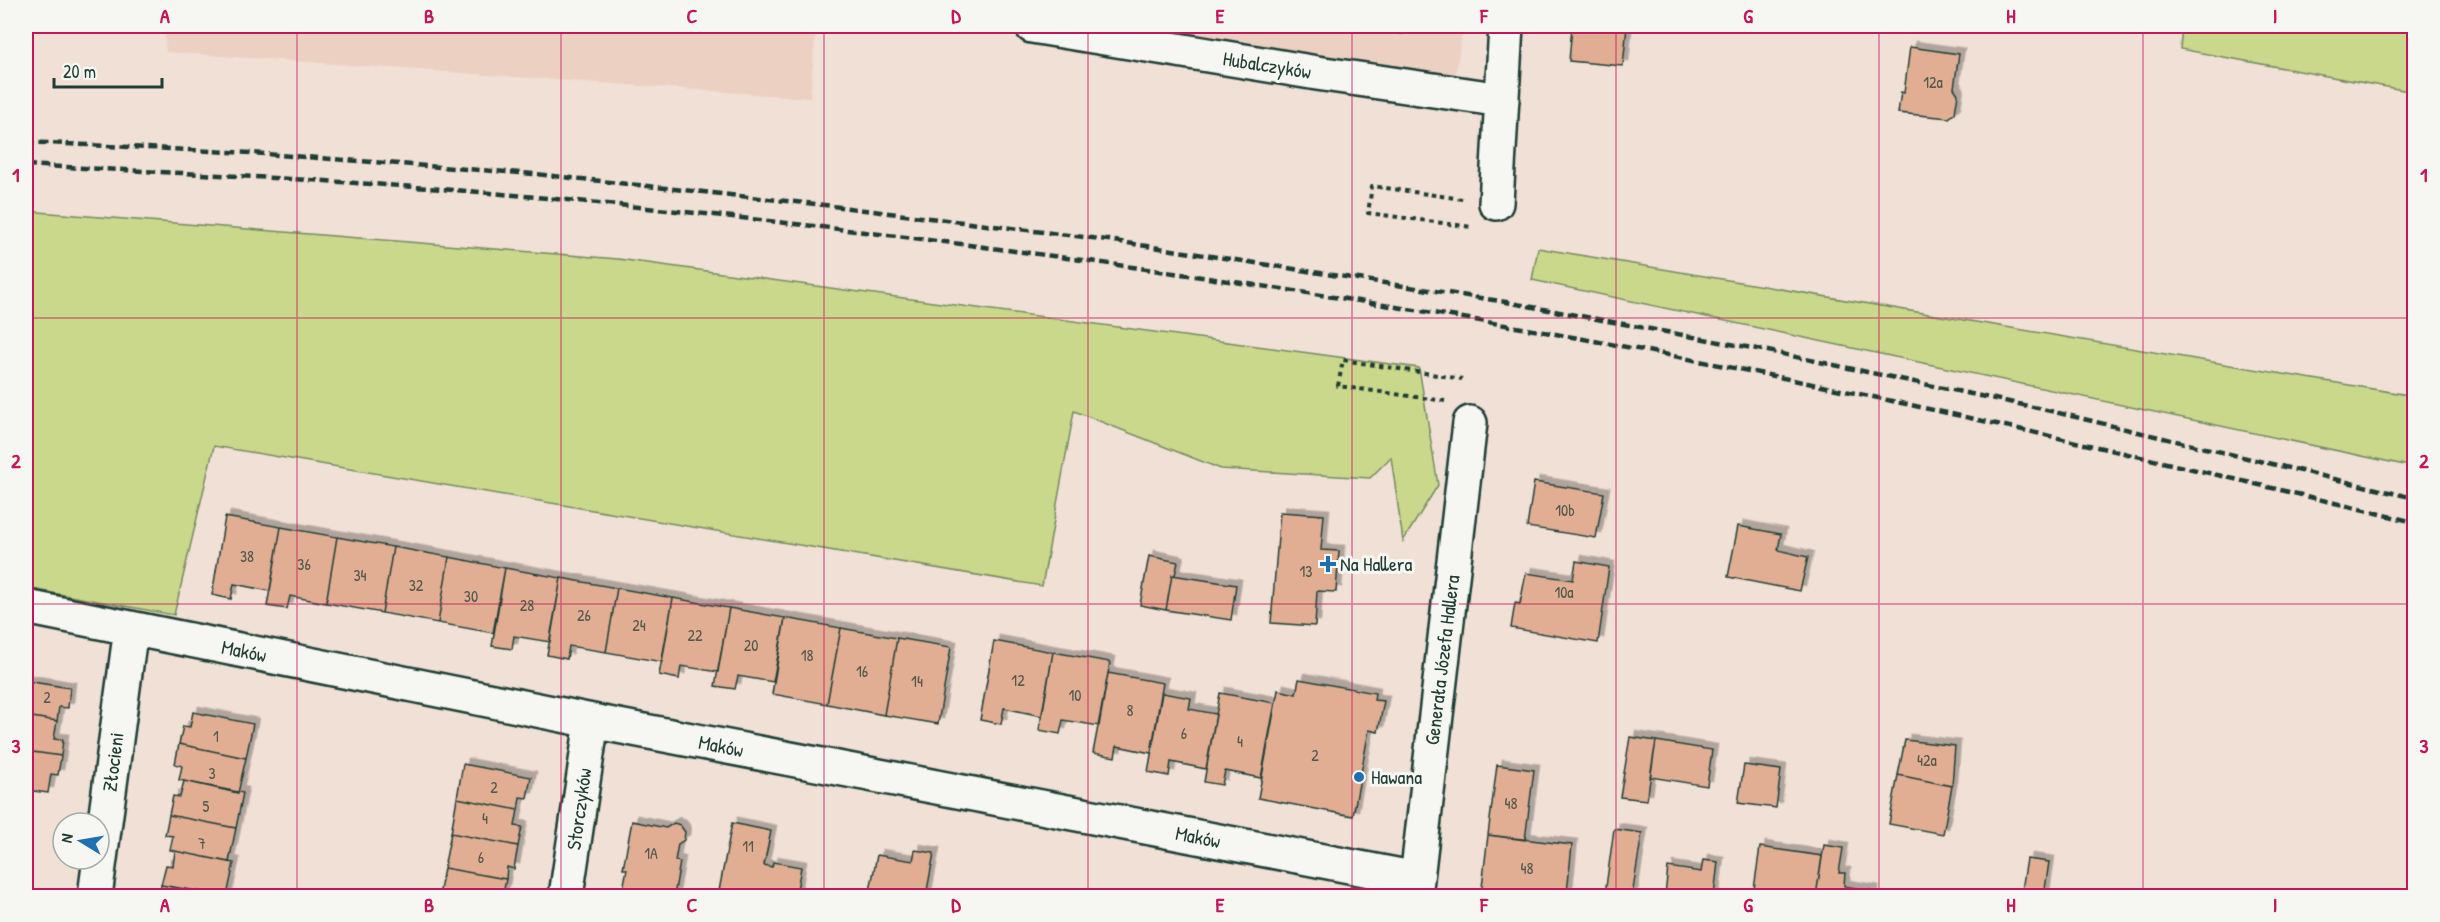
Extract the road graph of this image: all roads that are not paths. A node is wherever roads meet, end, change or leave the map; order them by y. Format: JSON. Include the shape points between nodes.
{"nodes":[{"id":1,"x":1032,"y":26,"type":"edge"},
{"id":2,"x":1506,"y":26,"type":"edge"},
{"id":3,"x":1502,"y":100,"type":"junction"},
{"id":4,"x":1489,"y":216,"type":"road end"},
{"id":5,"x":1460,"y":413,"type":"road end"},
{"id":6,"x":26,"y":607,"type":"edge"},
{"id":7,"x":130,"y":628,"type":"junction"},
{"id":8,"x":592,"y":721,"type":"junction"},
{"id":9,"x":1416,"y":888,"type":"edge"},
{"id":10,"x":95,"y":897,"type":"edge"},
{"id":11,"x":566,"y":897,"type":"edge"}],
"edges":[{"from":1,"to":3,"type":"street","name":"Hubalczyków"},
{"from":2,"to":3,"type":"street"},
{"from":3,"to":4,"type":"street"},
{"from":5,"to":9,"type":"street","name":"Generała Józefa Hallera"},
{"from":6,"to":7,"type":"street","name":"Maków"},
{"from":7,"to":8,"type":"street","name":"Maków"},
{"from":7,"to":10,"type":"street","name":"Złocieni"},
{"from":8,"to":9,"type":"street","name":"Maków"},
{"from":8,"to":11,"type":"street","name":"Storczyków"}]}
